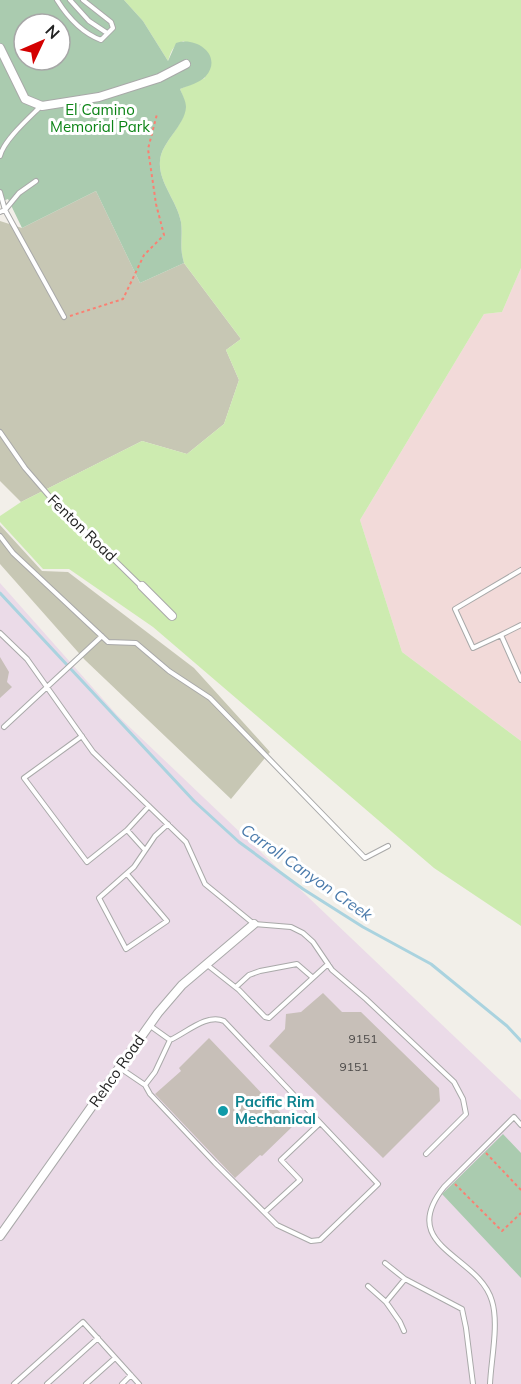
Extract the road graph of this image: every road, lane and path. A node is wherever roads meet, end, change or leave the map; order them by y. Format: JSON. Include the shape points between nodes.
{"nodes":[{"id":1,"x":57,"y":0,"type":"edge"},
{"id":2,"x":70,"y":0,"type":"edge"},
{"id":3,"x":83,"y":0,"type":"edge"},
{"id":4,"x":107,"y":33,"type":"junction"},
{"id":5,"x":0,"y":48,"type":"edge"},
{"id":6,"x":186,"y":64,"type":"dead end"},
{"id":7,"x":42,"y":106,"type":"junction"},
{"id":8,"x":157,"y":114,"type":"dead end"},
{"id":9,"x":0,"y":156,"type":"edge"},
{"id":10,"x":36,"y":181,"type":"dead end"},
{"id":11,"x":0,"y":192,"type":"edge"},
{"id":12,"x":3,"y":211,"type":"edge"},
{"id":13,"x":64,"y":317,"type":"joint"},
{"id":14,"x":0,"y":432,"type":"edge"},
{"id":15,"x":0,"y":536,"type":"edge"},
{"id":16,"x":521,"y":570,"type":"edge"},
{"id":17,"x":142,"y":586,"type":"joint"},
{"id":18,"x":172,"y":616,"type":"dead end"},
{"id":19,"x":521,"y":625,"type":"edge"},
{"id":20,"x":0,"y":633,"type":"edge"},
{"id":21,"x":501,"y":635,"type":"junction"},
{"id":22,"x":102,"y":636,"type":"junction"},
{"id":23,"x":521,"y":680,"type":"edge"},
{"id":24,"x":47,"y":688,"type":"junction"},
{"id":25,"x":4,"y":728,"type":"dead end"},
{"id":26,"x":82,"y":736,"type":"junction"},
{"id":27,"x":149,"y":806,"type":"junction"},
{"id":28,"x":168,"y":824,"type":"junction"},
{"id":29,"x":127,"y":830,"type":"junction"},
{"id":30,"x":388,"y":846,"type":"dead end"},
{"id":31,"x":146,"y":850,"type":"junction"},
{"id":32,"x":127,"y":874,"type":"junction"},
{"id":33,"x":254,"y":924,"type":"junction"},
{"id":34,"x":206,"y":964,"type":"junction"},
{"id":35,"x":328,"y":964,"type":"junction"},
{"id":36,"x":312,"y":977,"type":"junction"},
{"id":37,"x":236,"y":987,"type":"junction"},
{"id":38,"x":149,"y":1025,"type":"junction"},
{"id":39,"x":170,"y":1040,"type":"junction"},
{"id":40,"x":120,"y":1067,"type":"junction"},
{"id":41,"x":145,"y":1085,"type":"junction"},
{"id":42,"x":320,"y":1123,"type":"junction"},
{"id":43,"x":521,"y":1125,"type":"edge"},
{"id":44,"x":482,"y":1149,"type":"junction"},
{"id":45,"x":426,"y":1154,"type":"dead end"},
{"id":46,"x":451,"y":1179,"type":"junction"},
{"id":47,"x":521,"y":1190,"type":"edge"},
{"id":48,"x":265,"y":1212,"type":"junction"},
{"id":49,"x":521,"y":1213,"type":"edge"},
{"id":50,"x":0,"y":1236,"type":"edge"},
{"id":51,"x":385,"y":1263,"type":"dead end"},
{"id":52,"x":405,"y":1279,"type":"junction"},
{"id":53,"x":368,"y":1286,"type":"dead end"},
{"id":54,"x":386,"y":1302,"type":"junction"},
{"id":55,"x":404,"y":1331,"type":"dead end"},
{"id":56,"x":98,"y":1338,"type":"junction"},
{"id":57,"x":115,"y":1358,"type":"junction"},
{"id":58,"x":131,"y":1376,"type":"junction"},
{"id":59,"x":14,"y":1384,"type":"edge"},
{"id":60,"x":47,"y":1384,"type":"edge"},
{"id":61,"x":86,"y":1384,"type":"edge"},
{"id":62,"x":122,"y":1384,"type":"edge"},
{"id":63,"x":139,"y":1384,"type":"edge"},
{"id":64,"x":473,"y":1384,"type":"edge"},
{"id":65,"x":490,"y":1384,"type":"edge"}],
"edges":[{"from":1,"to":4,"type":"lane","via":[[69,17],[93,37],[100,40]]},
{"from":2,"to":4,"type":"lane","via":[[88,21]]},
{"from":3,"to":4,"type":"lane","via":[[111,22],[113,28]]},
{"from":5,"to":7,"type":"street","via":[[25,99]]},
{"from":6,"to":7,"type":"street","via":[[159,78],[99,97]]},
{"from":7,"to":9,"type":"lane"},
{"from":8,"to":13,"type":"path","via":[[148,149],[164,235],[144,255],[123,299]]},
{"from":10,"to":12,"type":"lane"},
{"from":11,"to":12,"type":"lane"},
{"from":12,"to":13,"type":"lane"},
{"from":14,"to":17,"type":"lane","name":"Fenton Road","via":[[50,497]]},
{"from":15,"to":22,"type":"lane","via":[[13,553]]},
{"from":16,"to":21,"type":"lane","via":[[455,609],[473,648]]},
{"from":17,"to":18,"type":"street","name":"Fenton Road"},
{"from":19,"to":21,"type":"lane"},
{"from":20,"to":24,"type":"lane","via":[[27,659]]},
{"from":21,"to":23,"type":"lane"},
{"from":22,"to":24,"type":"lane"},
{"from":22,"to":30,"type":"lane","via":[[108,642],[136,643],[210,698],[365,858]]},
{"from":24,"to":25,"type":"lane"},
{"from":24,"to":26,"type":"lane"},
{"from":26,"to":27,"type":"lane","via":[[93,752]]},
{"from":26,"to":29,"type":"lane","via":[[24,778],[87,862]]},
{"from":27,"to":28,"type":"lane"},
{"from":27,"to":29,"type":"lane"},
{"from":28,"to":31,"type":"lane"},
{"from":28,"to":33,"type":"lane","via":[[186,842],[205,884]]},
{"from":29,"to":31,"type":"lane"},
{"from":31,"to":32,"type":"lane"},
{"from":32,"to":32,"type":"lane","via":[[99,898],[126,948],[167,921]]},
{"from":33,"to":34,"type":"street","name":"Rehco Road"},
{"from":33,"to":35,"type":"lane","via":[[291,927],[303,933]]},
{"from":34,"to":37,"type":"lane"},
{"from":34,"to":38,"type":"street","name":"Rehco Road"},
{"from":35,"to":36,"type":"lane"},
{"from":35,"to":45,"type":"lane","via":[[440,1068],[463,1099],[466,1114]]},
{"from":36,"to":37,"type":"lane","via":[[297,964],[289,964],[249,975]]},
{"from":36,"to":37,"type":"lane","via":[[270,1018]]},
{"from":38,"to":39,"type":"lane"},
{"from":38,"to":40,"type":"street","name":"Rehco Road"},
{"from":39,"to":41,"type":"lane"},
{"from":39,"to":42,"type":"lane","via":[[210,1019],[224,1021]]},
{"from":40,"to":41,"type":"lane"},
{"from":40,"to":50,"type":"street","name":"Rehco Road"},
{"from":41,"to":48,"type":"lane","via":[[214,1163]]},
{"from":42,"to":48,"type":"lane","via":[[281,1160],[300,1180]]},
{"from":42,"to":48,"type":"lane","via":[[378,1184],[316,1241],[287,1231]]},
{"from":43,"to":44,"type":"lane","via":[[514,1118]]},
{"from":44,"to":46,"type":"lane"},
{"from":44,"to":47,"type":"path"},
{"from":46,"to":49,"type":"path","via":[[502,1231]]},
{"from":46,"to":65,"type":"lane","via":[[435,1198],[429,1219],[431,1232],[481,1282],[493,1303]]},
{"from":51,"to":52,"type":"lane"},
{"from":52,"to":54,"type":"lane"},
{"from":52,"to":64,"type":"lane","via":[[462,1308]]},
{"from":53,"to":54,"type":"lane"},
{"from":54,"to":55,"type":"lane"},
{"from":56,"to":57,"type":"lane"},
{"from":56,"to":59,"type":"lane","via":[[83,1322]]},
{"from":56,"to":60,"type":"lane"},
{"from":57,"to":58,"type":"lane"},
{"from":57,"to":61,"type":"lane"},
{"from":58,"to":62,"type":"lane"},
{"from":58,"to":63,"type":"lane"}]}
